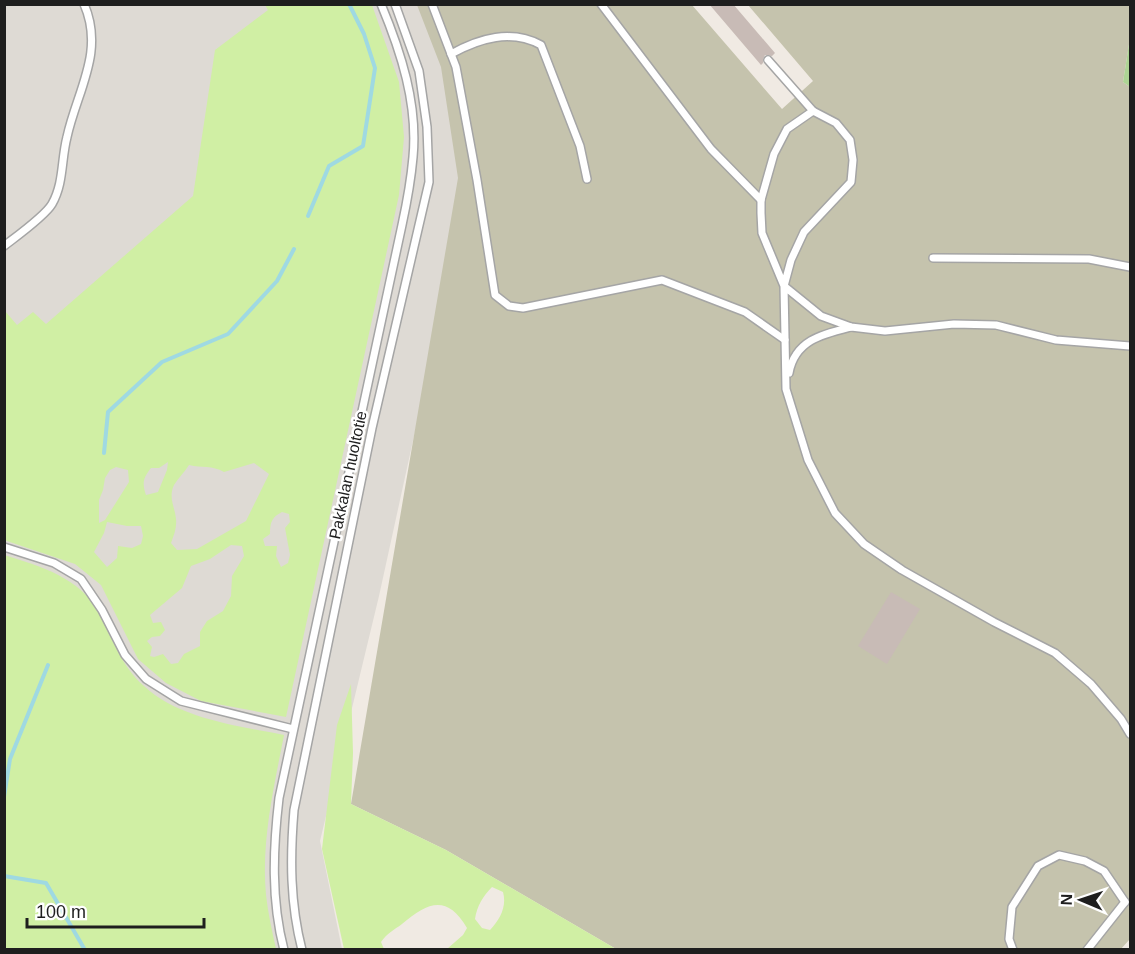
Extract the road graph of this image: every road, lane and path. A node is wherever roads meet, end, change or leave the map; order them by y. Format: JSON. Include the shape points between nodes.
{"nodes":[{"id":1,"x":84,"y":4,"type":"edge"},
{"id":2,"x":381,"y":4,"type":"edge"},
{"id":3,"x":395,"y":4,"type":"edge"},
{"id":4,"x":432,"y":4,"type":"edge"},
{"id":5,"x":601,"y":4,"type":"edge"},
{"id":6,"x":451,"y":54,"type":"junction"},
{"id":7,"x":768,"y":60,"type":"dead end"},
{"id":8,"x":813,"y":111,"type":"junction"},
{"id":9,"x":587,"y":179,"type":"dead end"},
{"id":10,"x":761,"y":200,"type":"junction"},
{"id":11,"x":4,"y":246,"type":"edge"},
{"id":12,"x":933,"y":258,"type":"dead end"},
{"id":13,"x":1131,"y":267,"type":"edge"},
{"id":14,"x":784,"y":286,"type":"junction"},
{"id":15,"x":851,"y":327,"type":"junction"},
{"id":16,"x":785,"y":340,"type":"junction"},
{"id":17,"x":1131,"y":346,"type":"edge"},
{"id":18,"x":786,"y":389,"type":"junction"},
{"id":19,"x":4,"y":547,"type":"edge"},
{"id":20,"x":293,"y":729,"type":"junction"},
{"id":21,"x":1131,"y":734,"type":"edge"},
{"id":22,"x":1128,"y":902,"type":"edge"},
{"id":23,"x":284,"y":950,"type":"edge"},
{"id":24,"x":302,"y":950,"type":"edge"},
{"id":25,"x":1013,"y":950,"type":"edge"},
{"id":26,"x":1087,"y":950,"type":"edge"}],
"edges":[{"from":1,"to":11,"type":"lane","via":[[92,24],[92,48],[67,134],[60,190],[50,207]]},
{"from":2,"to":20,"type":"lane","name":"Pakkalan huoltotie","via":[[410,99],[412,166]]},
{"from":3,"to":24,"type":"lane","via":[[419,71],[429,182],[372,428],[294,810],[291,881],[294,919]]},
{"from":4,"to":6,"type":"lane"},
{"from":5,"to":10,"type":"lane","via":[[711,149]]},
{"from":6,"to":9,"type":"lane","via":[[474,42],[504,37],[526,38],[541,45],[580,146]]},
{"from":6,"to":16,"type":"lane","via":[[495,295],[509,306],[523,308],[663,280],[745,312]]},
{"from":7,"to":8,"type":"lane"},
{"from":8,"to":10,"type":"lane","via":[[787,129],[774,154]]},
{"from":8,"to":14,"type":"lane","via":[[836,123],[850,140],[850,182],[804,232]]},
{"from":10,"to":14,"type":"lane","via":[[762,232]]},
{"from":12,"to":13,"type":"lane","via":[[1089,259]]},
{"from":14,"to":15,"type":"lane","via":[[821,316]]},
{"from":14,"to":16,"type":"lane"},
{"from":15,"to":17,"type":"lane","via":[[885,331],[954,324],[996,325],[1056,340]]},
{"from":15,"to":18,"type":"lane","via":[[818,336],[803,345],[791,362]]},
{"from":16,"to":18,"type":"lane"},
{"from":18,"to":21,"type":"lane","via":[[808,460],[835,513],[864,544],[902,570],[1055,653],[1091,684]]},
{"from":19,"to":20,"type":"lane","via":[[54,563],[81,579],[125,655],[146,680],[181,701]]},
{"from":20,"to":23,"type":"lane","name":"Pakkalan huoltotie","via":[[279,798],[274,852],[276,906]]},
{"from":22,"to":25,"type":"lane","via":[[1104,871],[1085,861],[1059,855],[1038,866],[1012,907],[1009,939]]},
{"from":22,"to":26,"type":"lane"}]}
